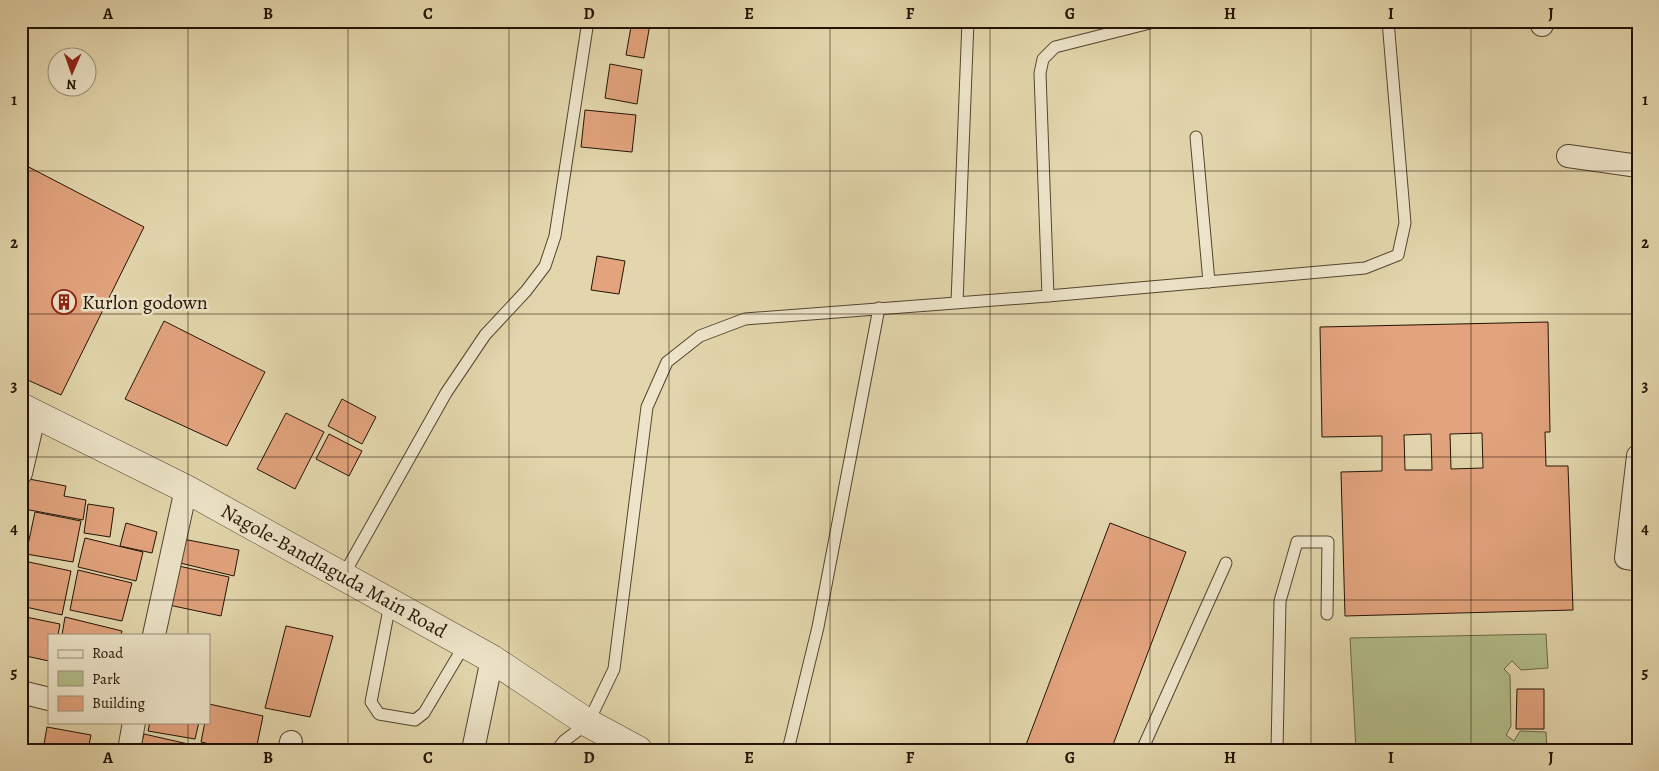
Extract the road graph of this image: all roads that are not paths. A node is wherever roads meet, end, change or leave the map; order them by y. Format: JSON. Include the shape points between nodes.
{"nodes":[{"id":1,"x":588,"y":21,"type":"edge"},
{"id":2,"x":968,"y":21,"type":"edge"},
{"id":3,"x":1158,"y":21,"type":"edge"},
{"id":4,"x":1388,"y":21,"type":"edge"},
{"id":5,"x":1196,"y":137,"type":"dead end"},
{"id":6,"x":1568,"y":156,"type":"dead end"},
{"id":7,"x":1638,"y":166,"type":"edge"},
{"id":8,"x":1209,"y":282,"type":"junction"},
{"id":9,"x":1048,"y":296,"type":"junction"},
{"id":10,"x":957,"y":302,"type":"junction"},
{"id":11,"x":878,"y":308,"type":"junction"},
{"id":12,"x":28,"y":410,"type":"edge"},
{"id":13,"x":1638,"y":456,"type":"edge"},
{"id":14,"x":21,"y":473,"type":"edge"},
{"id":15,"x":186,"y":488,"type":"junction"},
{"id":16,"x":1638,"y":560,"type":"edge"},
{"id":17,"x":1226,"y":563,"type":"dead end"},
{"id":18,"x":343,"y":576,"type":"junction"},
{"id":19,"x":391,"y":602,"type":"junction"},
{"id":20,"x":1327,"y":614,"type":"dead end"},
{"id":21,"x":154,"y":634,"type":"edge"},
{"id":22,"x":465,"y":644,"type":"junction"},
{"id":23,"x":492,"y":659,"type":"junction"},
{"id":24,"x":21,"y":692,"type":"edge"},
{"id":25,"x":48,"y":699,"type":"edge"},
{"id":26,"x":588,"y":723,"type":"junction"},
{"id":27,"x":134,"y":724,"type":"edge"},
{"id":28,"x":129,"y":750,"type":"edge"},
{"id":29,"x":473,"y":750,"type":"edge"},
{"id":30,"x":557,"y":750,"type":"edge"},
{"id":31,"x":638,"y":750,"type":"edge"},
{"id":32,"x":788,"y":750,"type":"edge"},
{"id":33,"x":1142,"y":750,"type":"edge"},
{"id":34,"x":1277,"y":750,"type":"edge"}],
"edges":[{"from":1,"to":18,"type":"lane","via":[[555,236],[546,266],[485,335],[446,394]]},
{"from":2,"to":10,"type":"lane"},
{"from":3,"to":9,"type":"lane","via":[[1055,47],[1043,59],[1040,73]]},
{"from":4,"to":8,"type":"lane","via":[[1406,223],[1398,254],[1365,268]]},
{"from":5,"to":8,"type":"lane"},
{"from":6,"to":7,"type":"street"},
{"from":8,"to":9,"type":"lane"},
{"from":9,"to":10,"type":"lane"},
{"from":10,"to":11,"type":"lane"},
{"from":11,"to":26,"type":"lane","via":[[745,319],[700,336],[667,362],[647,407],[614,669]]},
{"from":11,"to":32,"type":"lane","via":[[818,628]]},
{"from":12,"to":14,"type":"street"},
{"from":12,"to":15,"type":"street","name":"Nagole-Bandlaguda Main Road"},
{"from":13,"to":16,"type":"street","via":[[1626,558]]},
{"from":15,"to":18,"type":"street","name":"Nagole-Bandlaguda Main Road"},
{"from":15,"to":21,"type":"street"},
{"from":17,"to":33,"type":"lane"},
{"from":18,"to":19,"type":"street","name":"Nagole-Bandlaguda Main Road"},
{"from":19,"to":22,"type":"street","name":"Nagole-Bandlaguda Main Road"},
{"from":19,"to":22,"type":"lane","via":[[371,702],[379,714],[415,720],[424,714]]},
{"from":20,"to":34,"type":"lane","via":[[1328,542],[1297,542],[1280,601]]},
{"from":22,"to":23,"type":"street","name":"Nagole-Bandlaguda Main Road"},
{"from":23,"to":26,"type":"street","name":"Nagole-Bandlaguda Main Road"},
{"from":23,"to":29,"type":"street"},
{"from":24,"to":25,"type":"street"},
{"from":26,"to":30,"type":"lane"},
{"from":26,"to":31,"type":"street","name":"Nagole-Bandlaguda Main Road"},
{"from":27,"to":28,"type":"street"}]}
